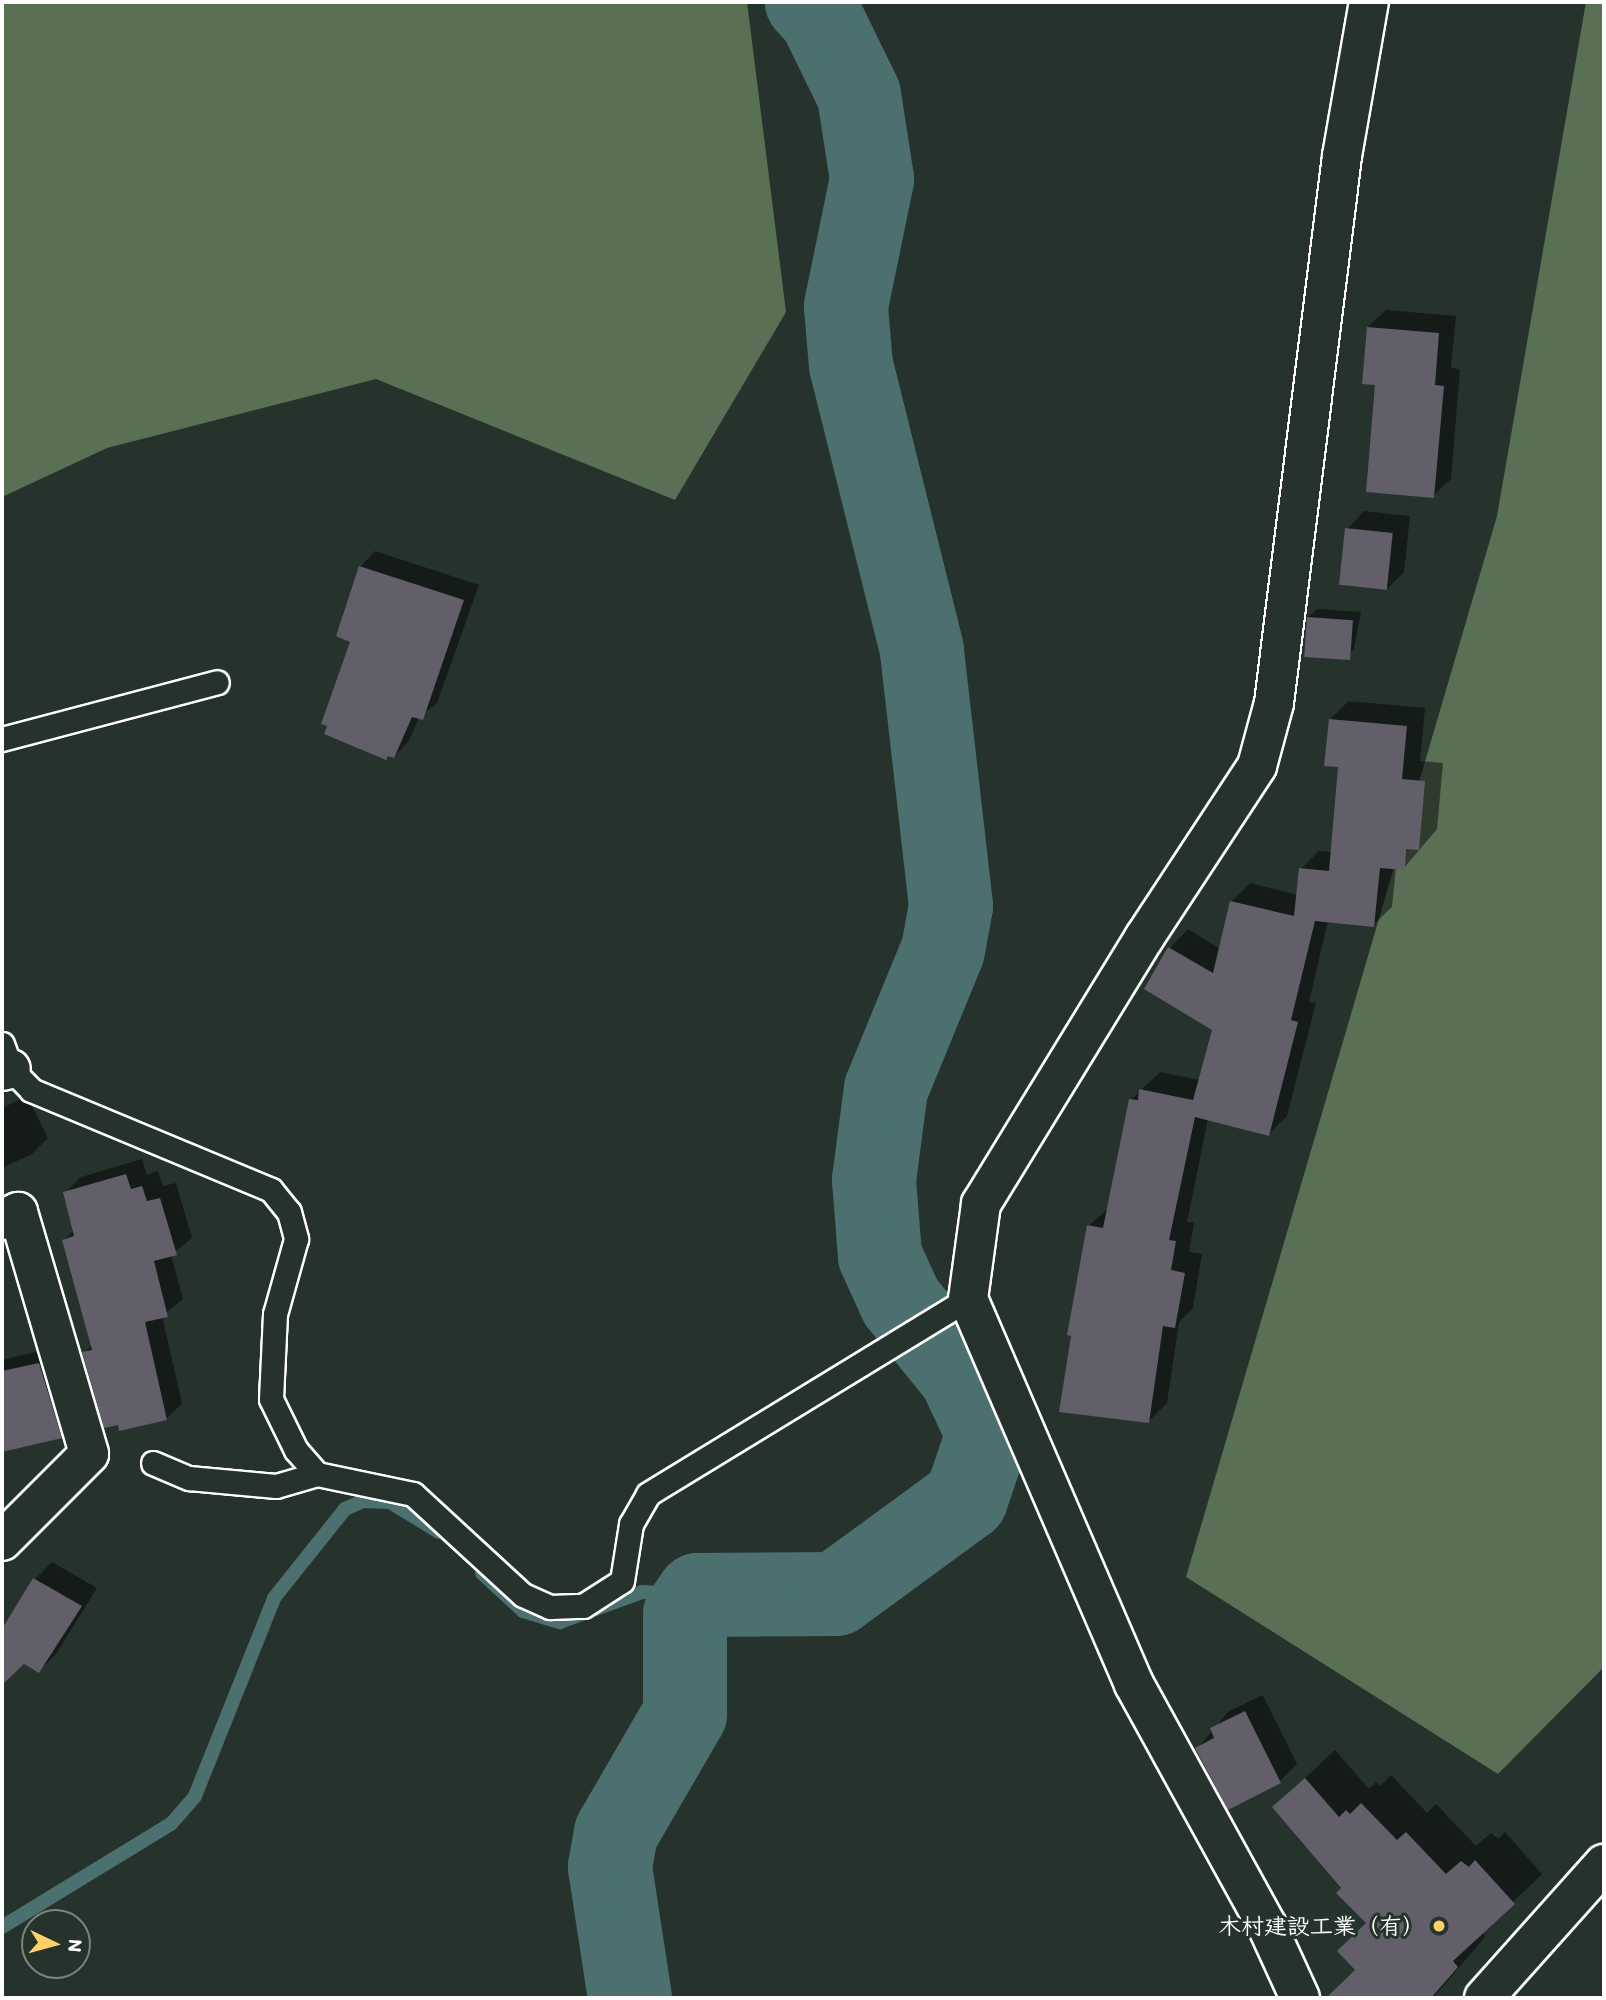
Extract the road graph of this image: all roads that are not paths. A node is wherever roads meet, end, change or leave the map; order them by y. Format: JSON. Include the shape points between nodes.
{"nodes":[{"id":1,"x":1369,"y":2,"type":"edge"},
{"id":2,"x":217,"y":682,"type":"dead end"},
{"id":3,"x":2,"y":739,"type":"edge"},
{"id":4,"x":5,"y":1061,"type":"edge"},
{"id":5,"x":2,"y":1220,"type":"edge"},
{"id":6,"x":952,"y":1308,"type":"junction"},
{"id":7,"x":153,"y":1463,"type":"dead end"},
{"id":8,"x":317,"y":1474,"type":"junction"},
{"id":9,"x":2,"y":1541,"type":"edge"},
{"id":10,"x":1604,"y":1864,"type":"edge"},
{"id":11,"x":1300,"y":1998,"type":"edge"},
{"id":12,"x":1484,"y":1998,"type":"edge"}],
"edges":[{"from":1,"to":6,"type":"street","via":[[1342,156],[1274,704],[1257,765],[981,1203]]},
{"from":2,"to":3,"type":"lane"},
{"from":4,"to":8,"type":"lane","via":[[32,1090],[271,1190],[289,1212],[296,1239],[275,1314],[271,1399],[296,1450]]},
{"from":5,"to":9,"type":"street","via":[[18,1212],[89,1454]]},
{"from":6,"to":8,"type":"lane","via":[[648,1494],[631,1524],[622,1581],[583,1606],[550,1607],[523,1595],[413,1494]]},
{"from":6,"to":11,"type":"street","via":[[1134,1684],[1267,1926]]},
{"from":7,"to":8,"type":"lane","via":[[189,1478],[276,1486]]},
{"from":10,"to":12,"type":"street"}]}
